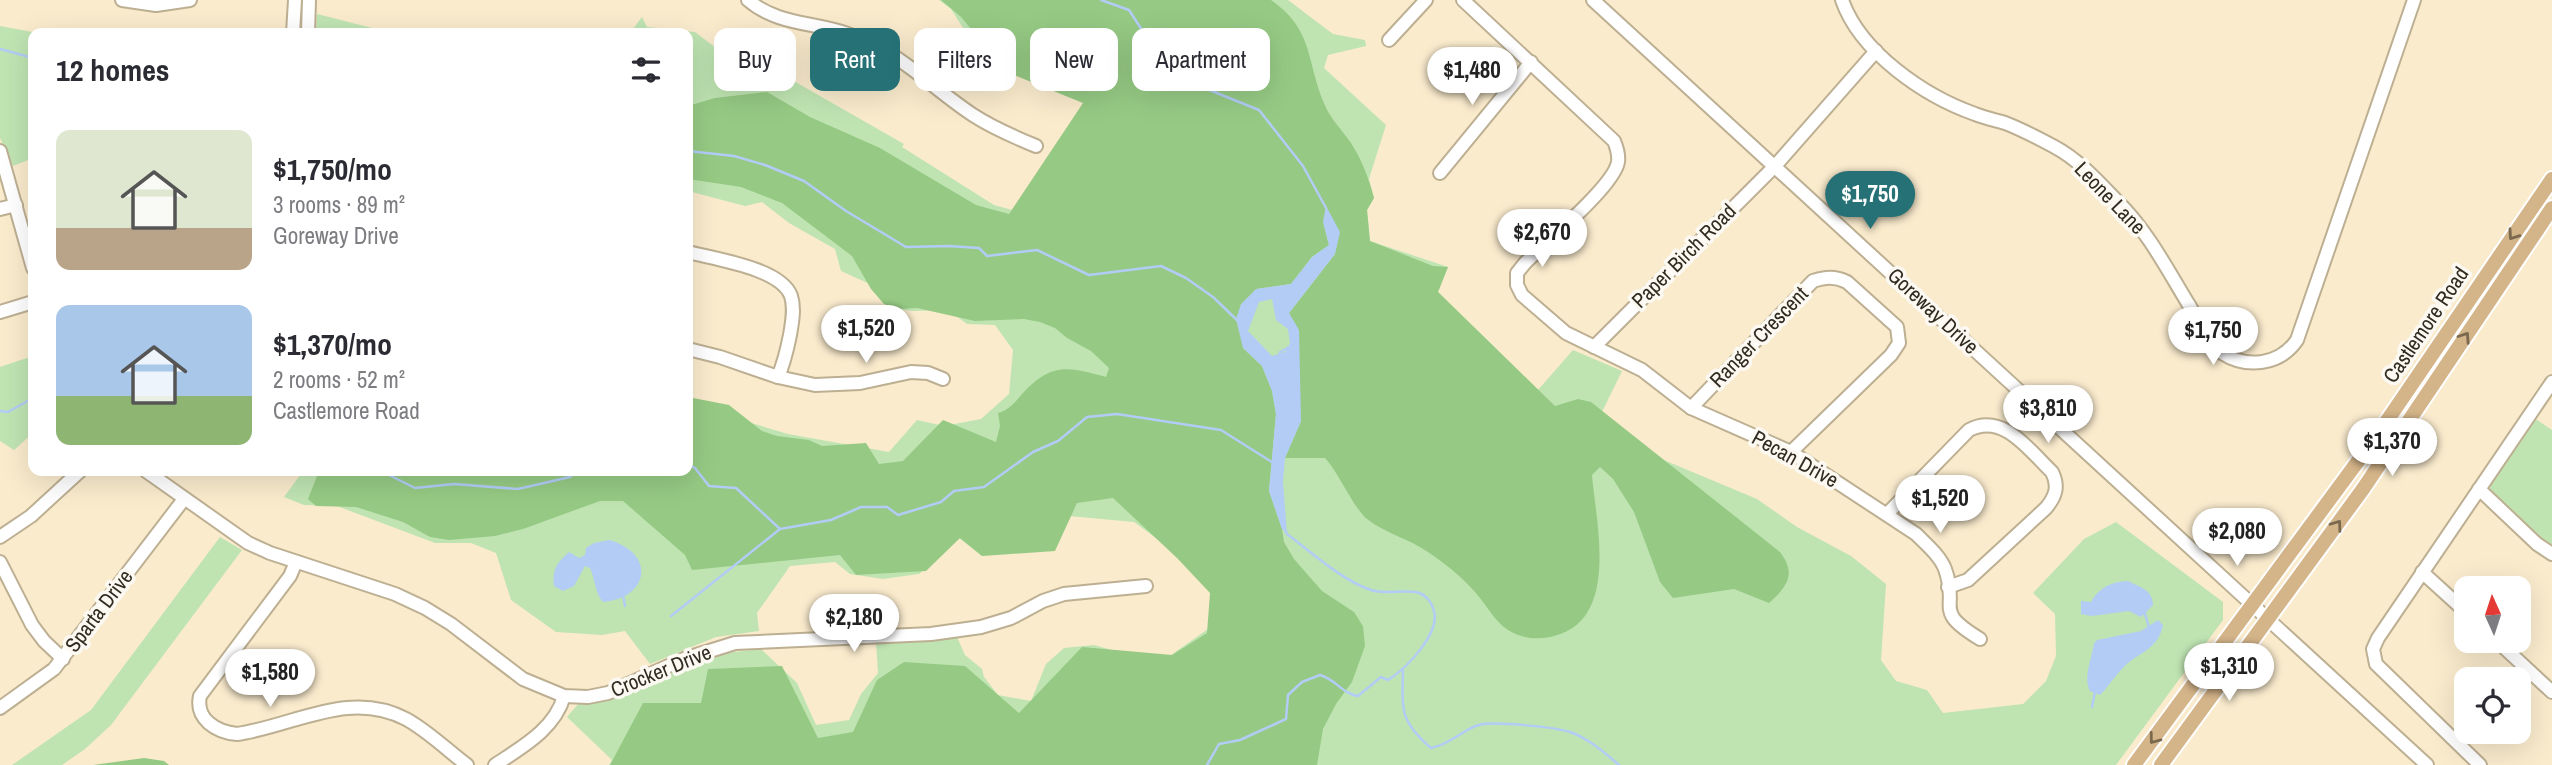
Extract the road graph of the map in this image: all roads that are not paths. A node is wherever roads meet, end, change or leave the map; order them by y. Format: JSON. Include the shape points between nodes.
{"nodes":[{"id":1,"x":122,"y":0,"type":"edge"},
{"id":2,"x":190,"y":0,"type":"edge"},
{"id":3,"x":295,"y":0,"type":"edge"},
{"id":4,"x":309,"y":0,"type":"edge"},
{"id":5,"x":748,"y":0,"type":"edge"},
{"id":6,"x":1426,"y":0,"type":"edge"},
{"id":7,"x":1463,"y":0,"type":"edge"},
{"id":8,"x":1593,"y":0,"type":"edge"},
{"id":9,"x":1842,"y":0,"type":"edge"},
{"id":10,"x":2414,"y":0,"type":"edge"},
{"id":11,"x":293,"y":28,"type":"edge"},
{"id":12,"x":309,"y":28,"type":"edge"},
{"id":13,"x":1389,"y":40,"type":"dead end"},
{"id":14,"x":1876,"y":51,"type":"junction"},
{"id":15,"x":1531,"y":62,"type":"junction"},
{"id":16,"x":1035,"y":146,"type":"dead end"},
{"id":17,"x":0,"y":152,"type":"edge"},
{"id":18,"x":1775,"y":166,"type":"junction"},
{"id":19,"x":1440,"y":173,"type":"dead end"},
{"id":20,"x":2552,"y":179,"type":"edge"},
{"id":21,"x":16,"y":205,"type":"junction"},
{"id":22,"x":2552,"y":208,"type":"edge"},
{"id":23,"x":0,"y":209,"type":"edge"},
{"id":24,"x":28,"y":249,"type":"edge"},
{"id":25,"x":693,"y":253,"type":"edge"},
{"id":26,"x":28,"y":304,"type":"edge"},
{"id":27,"x":0,"y":312,"type":"edge"},
{"id":28,"x":1594,"y":347,"type":"junction"},
{"id":29,"x":693,"y":350,"type":"edge"},
{"id":30,"x":778,"y":377,"type":"junction"},
{"id":31,"x":943,"y":379,"type":"dead end"},
{"id":32,"x":2552,"y":382,"type":"edge"},
{"id":33,"x":1690,"y":408,"type":"junction"},
{"id":34,"x":1791,"y":452,"type":"junction"},
{"id":35,"x":75,"y":476,"type":"edge"},
{"id":36,"x":153,"y":476,"type":"edge"},
{"id":37,"x":2479,"y":489,"type":"junction"},
{"id":38,"x":184,"y":499,"type":"junction"},
{"id":39,"x":1887,"y":514,"type":"junction"},
{"id":40,"x":0,"y":537,"type":"edge"},
{"id":41,"x":2552,"y":554,"type":"edge"},
{"id":42,"x":0,"y":562,"type":"edge"},
{"id":43,"x":296,"y":562,"type":"junction"},
{"id":44,"x":2423,"y":572,"type":"junction"},
{"id":45,"x":1146,"y":586,"type":"dead end"},
{"id":46,"x":1948,"y":587,"type":"junction"},
{"id":47,"x":2454,"y":601,"type":"edge"},
{"id":48,"x":2253,"y":605,"type":"junction"},
{"id":49,"x":2269,"y":620,"type":"junction"},
{"id":50,"x":1980,"y":639,"type":"dead end"},
{"id":51,"x":2511,"y":653,"type":"edge"},
{"id":52,"x":63,"y":659,"type":"junction"},
{"id":53,"x":2552,"y":692,"type":"edge"},
{"id":54,"x":564,"y":696,"type":"junction"},
{"id":55,"x":0,"y":708,"type":"edge"},
{"id":56,"x":467,"y":765,"type":"edge"},
{"id":57,"x":495,"y":765,"type":"edge"},
{"id":58,"x":2134,"y":765,"type":"edge"},
{"id":59,"x":2161,"y":765,"type":"edge"},
{"id":60,"x":2427,"y":765,"type":"edge"},
{"id":61,"x":2480,"y":765,"type":"edge"}],
"edges":[{"from":1,"to":2,"type":"street","via":[[156,5]]},
{"from":3,"to":11,"type":"street"},
{"from":4,"to":12,"type":"street"},
{"from":5,"to":16,"type":"street","via":[[776,17],[872,43],[899,57],[973,115]]},
{"from":6,"to":13,"type":"street"},
{"from":7,"to":15,"type":"street"},
{"from":8,"to":18,"type":"street","name":"Goreway Drive"},
{"from":9,"to":14,"type":"street","name":"Leone Lane","via":[[1849,19]]},
{"from":10,"to":14,"type":"street","name":"Leone Lane","via":[[2297,340],[2284,354],[2259,363],[2221,352],[2128,211],[2086,170],[2056,147],[1938,97]]},
{"from":14,"to":18,"type":"street","name":"Paper Birch Road"},
{"from":15,"to":19,"type":"street"},
{"from":15,"to":28,"type":"street","name":"Pecan Drive","via":[[1614,141],[1618,152],[1615,170],[1605,186],[1517,273],[1522,295],[1566,333]]},
{"from":17,"to":21,"type":"street"},
{"from":18,"to":28,"type":"street","name":"Paper Birch Road"},
{"from":18,"to":48,"type":"street","name":"Goreway Drive"},
{"from":20,"to":48,"type":"main road","name":"Castlemore Road","one_way":true,"via":[[2378,434]]},
{"from":21,"to":23,"type":"street"},
{"from":21,"to":24,"type":"street"},
{"from":49,"to":22,"type":"main road","name":"Castlemore Road","one_way":true},
{"from":25,"to":30,"type":"street","via":[[769,275],[784,284],[791,295],[792,322]]},
{"from":26,"to":27,"type":"street"},
{"from":28,"to":33,"type":"street","name":"Pecan Drive","via":[[1642,370]]},
{"from":29,"to":30,"type":"street"},
{"from":30,"to":31,"type":"street","via":[[815,385],[860,383],[911,372]]},
{"from":32,"to":37,"type":"street"},
{"from":33,"to":34,"type":"street","name":"Pecan Drive"},
{"from":33,"to":34,"type":"street","name":"Ranger Crescent","via":[[1813,281],[1825,277],[1847,282],[1897,327],[1899,343]]},
{"from":34,"to":39,"type":"street","name":"Pecan Drive"},
{"from":35,"to":40,"type":"street"},
{"from":36,"to":38,"type":"street","name":"Crocker Drive"},
{"from":37,"to":41,"type":"street"},
{"from":37,"to":44,"type":"street"},
{"from":38,"to":43,"type":"street","name":"Crocker Drive","via":[[248,543]]},
{"from":38,"to":52,"type":"street","name":"Sparta Drive"},
{"from":39,"to":46,"type":"street","name":"Pecan Drive","via":[[1933,551],[1945,569]]},
{"from":39,"to":46,"type":"street","via":[[1977,425],[1992,423],[2004,428],[2052,472],[2053,501],[1968,580]]},
{"from":42,"to":52,"type":"street","via":[[32,625]]},
{"from":43,"to":54,"type":"street","name":"Crocker Drive","via":[[425,608],[523,679]]},
{"from":43,"to":56,"type":"street","via":[[200,696],[201,716],[222,731],[237,734],[338,708],[375,708],[416,725]]},
{"from":44,"to":47,"type":"street"},
{"from":44,"to":61,"type":"street","via":[[2374,644],[2374,660]]},
{"from":45,"to":54,"type":"street","name":"Crocker Drive","via":[[1064,594],[1011,618],[931,635],[735,643],[684,659],[608,693]]},
{"from":46,"to":50,"type":"street","name":"Pecan Drive","via":[[1954,622]]},
{"from":48,"to":49,"type":"street","name":"Goreway Drive"},
{"from":48,"to":58,"type":"main road","name":"Castlemore Road","one_way":true},
{"from":49,"to":59,"type":"main road","name":"Castlemore Road"},
{"from":49,"to":60,"type":"street","name":"Goreway Drive"},
{"from":51,"to":53,"type":"street"},
{"from":52,"to":55,"type":"street","name":"Sparta Drive"},
{"from":54,"to":57,"type":"street","via":[[555,717],[534,739]]}]}
